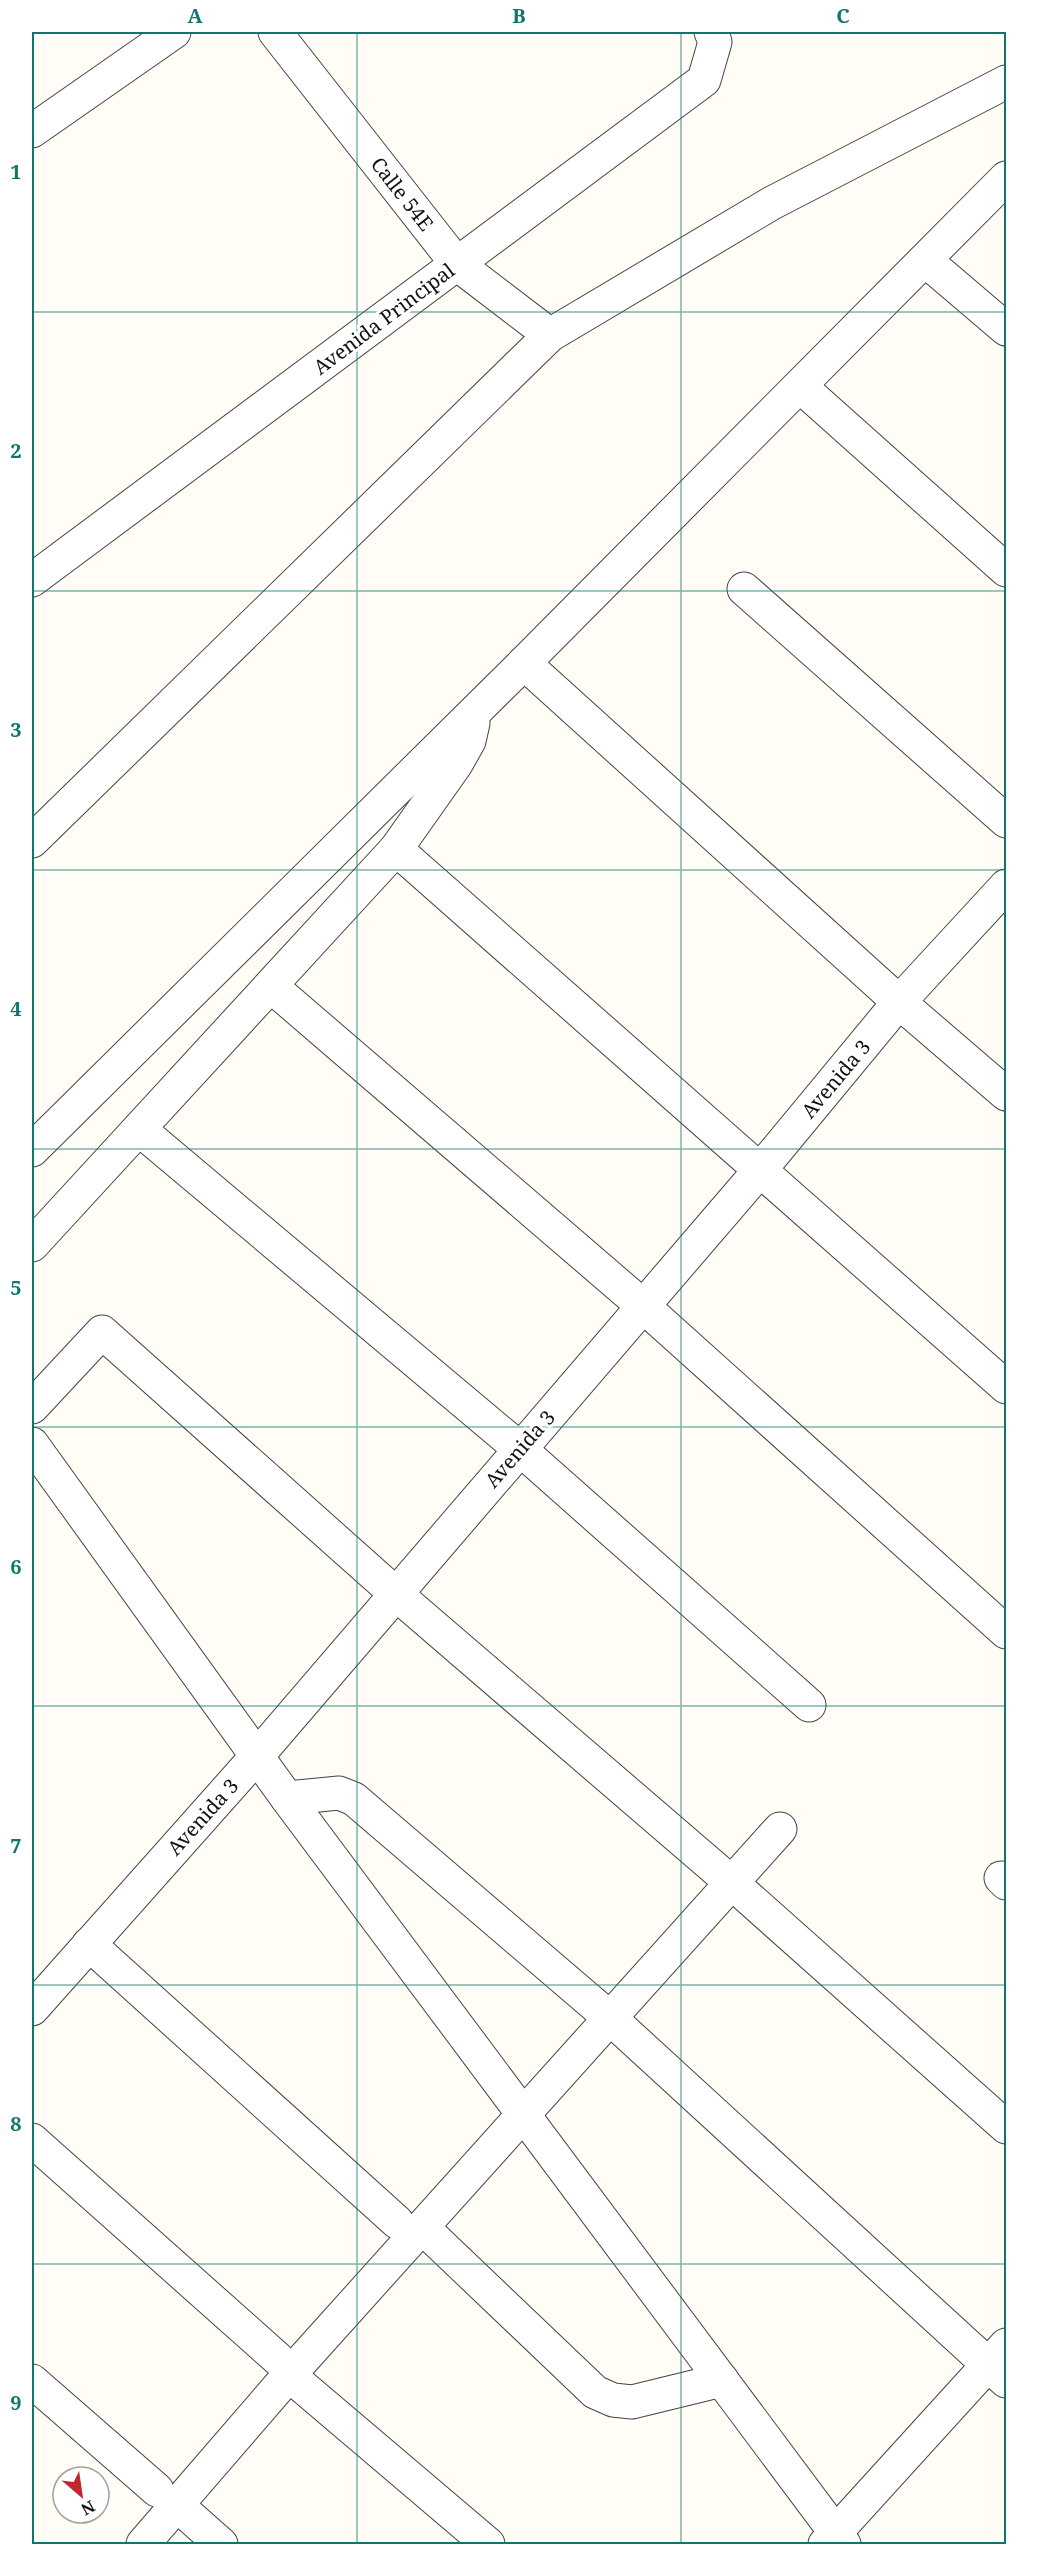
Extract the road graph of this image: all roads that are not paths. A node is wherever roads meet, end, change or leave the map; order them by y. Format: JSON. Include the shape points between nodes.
{"nodes":[{"id":1,"x":174,"y":32,"type":"edge"},
{"id":2,"x":275,"y":32,"type":"edge"},
{"id":3,"x":713,"y":37,"type":"edge"},
{"id":4,"x":1006,"y":82,"type":"edge"},
{"id":5,"x":32,"y":131,"type":"edge"},
{"id":6,"x":1006,"y":178,"type":"edge"},
{"id":7,"x":925,"y":260,"type":"junction"},
{"id":8,"x":458,"y":264,"type":"junction"},
{"id":9,"x":1006,"y":328,"type":"edge"},
{"id":10,"x":550,"y":335,"type":"junction"},
{"id":11,"x":800,"y":386,"type":"junction"},
{"id":12,"x":1006,"y":570,"type":"edge"},
{"id":13,"x":32,"y":580,"type":"edge"},
{"id":14,"x":744,"y":589,"type":"dead end"},
{"id":15,"x":524,"y":663,"type":"junction"},
{"id":16,"x":475,"y":712,"type":"junction"},
{"id":17,"x":1006,"y":821,"type":"edge"},
{"id":18,"x":32,"y":840,"type":"edge"},
{"id":19,"x":396,"y":849,"type":"junction"},
{"id":20,"x":1006,"y":886,"type":"edge"},
{"id":21,"x":271,"y":987,"type":"junction"},
{"id":22,"x":899,"y":1002,"type":"junction"},
{"id":23,"x":1006,"y":1094,"type":"edge"},
{"id":24,"x":140,"y":1129,"type":"junction"},
{"id":25,"x":32,"y":1150,"type":"edge"},
{"id":26,"x":760,"y":1170,"type":"junction"},
{"id":27,"x":32,"y":1245,"type":"edge"},
{"id":28,"x":643,"y":1306,"type":"junction"},
{"id":29,"x":1006,"y":1387,"type":"edge"},
{"id":30,"x":32,"y":1407,"type":"edge"},
{"id":31,"x":32,"y":1444,"type":"edge"},
{"id":32,"x":520,"y":1449,"type":"junction"},
{"id":33,"x":396,"y":1594,"type":"junction"},
{"id":34,"x":1006,"y":1632,"type":"edge"},
{"id":35,"x":809,"y":1705,"type":"dead end"},
{"id":36,"x":256,"y":1756,"type":"junction"},
{"id":37,"x":287,"y":1798,"type":"junction"},
{"id":38,"x":780,"y":1829,"type":"dead end"},
{"id":39,"x":732,"y":1883,"type":"junction"},
{"id":40,"x":89,"y":1944,"type":"junction"},
{"id":41,"x":32,"y":2009,"type":"edge"},
{"id":42,"x":610,"y":2019,"type":"junction"},
{"id":43,"x":524,"y":2114,"type":"junction"},
{"id":44,"x":1006,"y":2127,"type":"edge"},
{"id":45,"x":32,"y":2140,"type":"edge"},
{"id":46,"x":410,"y":2225,"type":"junction"},
{"id":47,"x":1000,"y":2364,"type":"edge"},
{"id":48,"x":284,"y":2367,"type":"junction"},
{"id":49,"x":32,"y":2380,"type":"edge"},
{"id":50,"x":722,"y":2380,"type":"junction"},
{"id":51,"x":167,"y":2498,"type":"junction"},
{"id":52,"x":835,"y":2541,"type":"edge"},
{"id":53,"x":143,"y":2544,"type":"edge"},
{"id":54,"x":221,"y":2544,"type":"edge"},
{"id":55,"x":488,"y":2544,"type":"edge"}],
"edges":[{"from":1,"to":5,"type":"street"},
{"from":2,"to":8,"type":"street","name":"Calle 54E"},
{"from":3,"to":8,"type":"street","name":"Avenida Principal","via":[[704,80]]},
{"from":4,"to":10,"type":"street","via":[[772,203]]},
{"from":6,"to":7,"type":"street"},
{"from":7,"to":9,"type":"street"},
{"from":7,"to":11,"type":"street"},
{"from":8,"to":10,"type":"street","name":"Calle 54E"},
{"from":8,"to":13,"type":"street","name":"Avenida Principal"},
{"from":10,"to":18,"type":"street"},
{"from":11,"to":12,"type":"street"},
{"from":11,"to":15,"type":"street"},
{"from":14,"to":17,"type":"street"},
{"from":15,"to":16,"type":"street"},
{"from":15,"to":22,"type":"street"},
{"from":16,"to":19,"type":"street","via":[[469,741],[456,764]]},
{"from":16,"to":25,"type":"street"},
{"from":19,"to":21,"type":"street"},
{"from":19,"to":26,"type":"street"},
{"from":20,"to":22,"type":"street","name":"Avenida 3"},
{"from":21,"to":24,"type":"street"},
{"from":21,"to":28,"type":"street"},
{"from":22,"to":23,"type":"street"},
{"from":22,"to":26,"type":"street","name":"Avenida 3"},
{"from":24,"to":27,"type":"street"},
{"from":24,"to":32,"type":"street"},
{"from":26,"to":28,"type":"street","name":"Avenida 3"},
{"from":26,"to":29,"type":"street"},
{"from":28,"to":32,"type":"street","name":"Avenida 3"},
{"from":28,"to":34,"type":"street"},
{"from":30,"to":33,"type":"street","via":[[102,1332]]},
{"from":31,"to":36,"type":"street"},
{"from":32,"to":33,"type":"street","name":"Avenida 3"},
{"from":32,"to":35,"type":"street"},
{"from":33,"to":36,"type":"street","name":"Avenida 3"},
{"from":33,"to":39,"type":"street"},
{"from":36,"to":37,"type":"street"},
{"from":36,"to":40,"type":"street","name":"Avenida 3"},
{"from":37,"to":42,"type":"street","via":[[339,1792],[354,1799]]},
{"from":37,"to":43,"type":"street"},
{"from":38,"to":39,"type":"street"},
{"from":39,"to":42,"type":"street"},
{"from":39,"to":44,"type":"street"},
{"from":40,"to":41,"type":"street","name":"Avenida 3"},
{"from":40,"to":46,"type":"street"},
{"from":42,"to":43,"type":"street"},
{"from":42,"to":47,"type":"street"},
{"from":43,"to":46,"type":"street"},
{"from":43,"to":50,"type":"street"},
{"from":45,"to":48,"type":"street"},
{"from":46,"to":48,"type":"street"},
{"from":46,"to":50,"type":"street","via":[[595,2392],[613,2400],[632,2402]]},
{"from":47,"to":52,"type":"street"},
{"from":48,"to":51,"type":"street"},
{"from":48,"to":55,"type":"street"},
{"from":49,"to":51,"type":"street"},
{"from":50,"to":52,"type":"street"},
{"from":51,"to":53,"type":"street"},
{"from":51,"to":54,"type":"street"}]}
